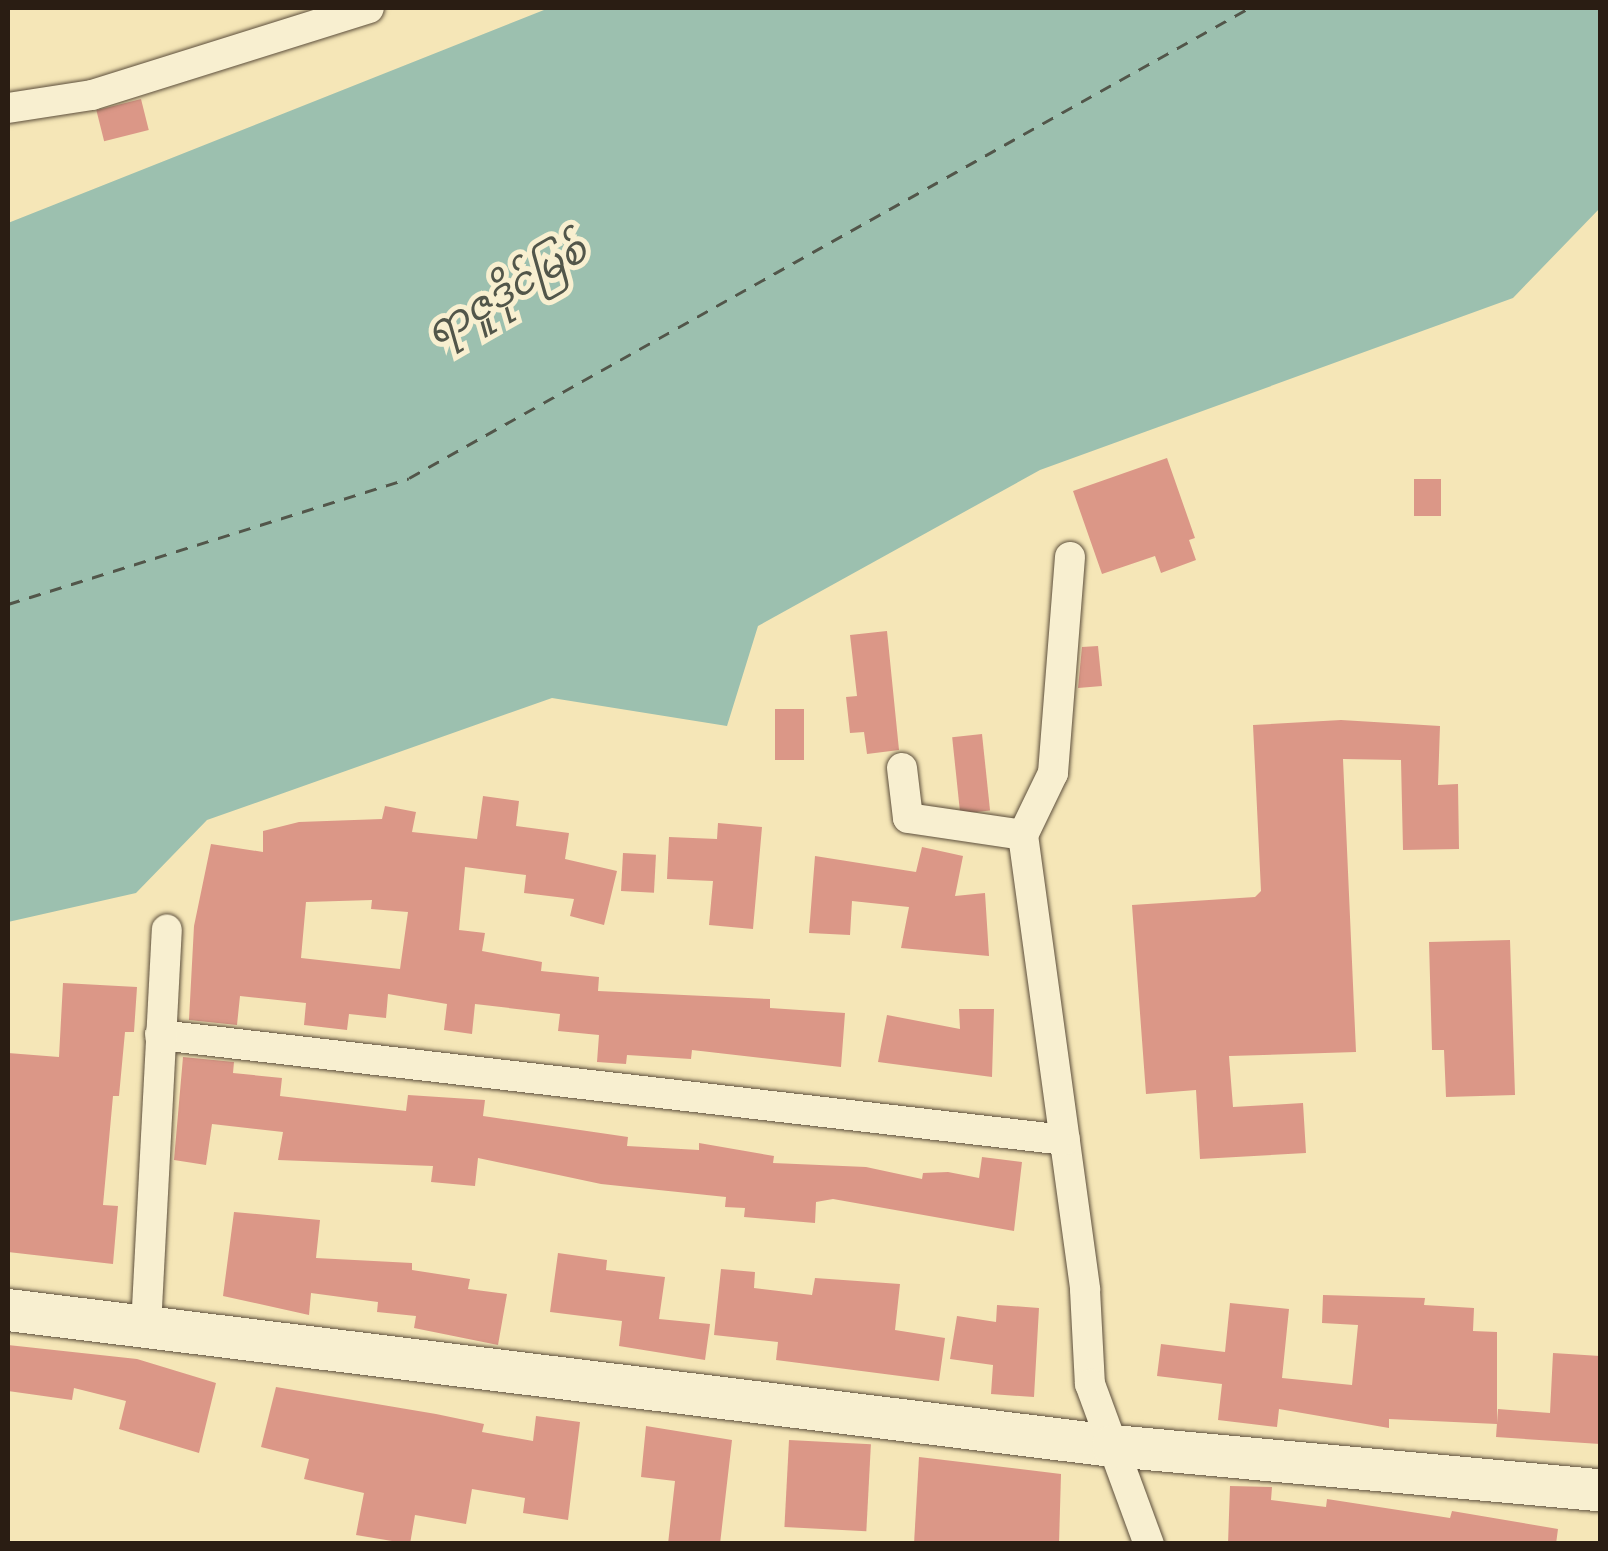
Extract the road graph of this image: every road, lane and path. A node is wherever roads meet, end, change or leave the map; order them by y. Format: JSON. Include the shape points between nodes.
{"nodes":[{"id":1,"x":369,"y":8,"type":"edge"},
{"id":2,"x":8,"y":108,"type":"edge"},
{"id":3,"x":1070,"y":556,"type":"dead end"},
{"id":4,"x":902,"y":768,"type":"dead end"},
{"id":5,"x":1023,"y":834,"type":"junction"},
{"id":6,"x":168,"y":930,"type":"dead end"},
{"id":7,"x":160,"y":1036,"type":"junction"},
{"id":8,"x":1065,"y":1140,"type":"junction"},
{"id":9,"x":8,"y":1310,"type":"edge"},
{"id":10,"x":146,"y":1327,"type":"junction"},
{"id":11,"x":1113,"y":1446,"type":"junction"},
{"id":12,"x":1600,"y":1490,"type":"edge"},
{"id":13,"x":1149,"y":1544,"type":"edge"}],
"edges":[{"from":1,"to":2,"type":"street","via":[[92,95]]},
{"from":3,"to":5,"type":"street","via":[[1054,773]]},
{"from":4,"to":5,"type":"street","via":[[908,818]]},
{"from":5,"to":8,"type":"street"},
{"from":6,"to":7,"type":"street"},
{"from":7,"to":8,"type":"street"},
{"from":7,"to":10,"type":"street"},
{"from":8,"to":11,"type":"street","via":[[1090,1384]]},
{"from":9,"to":10,"type":"street"},
{"from":10,"to":11,"type":"street"},
{"from":11,"to":12,"type":"street"},
{"from":11,"to":13,"type":"street"}]}
